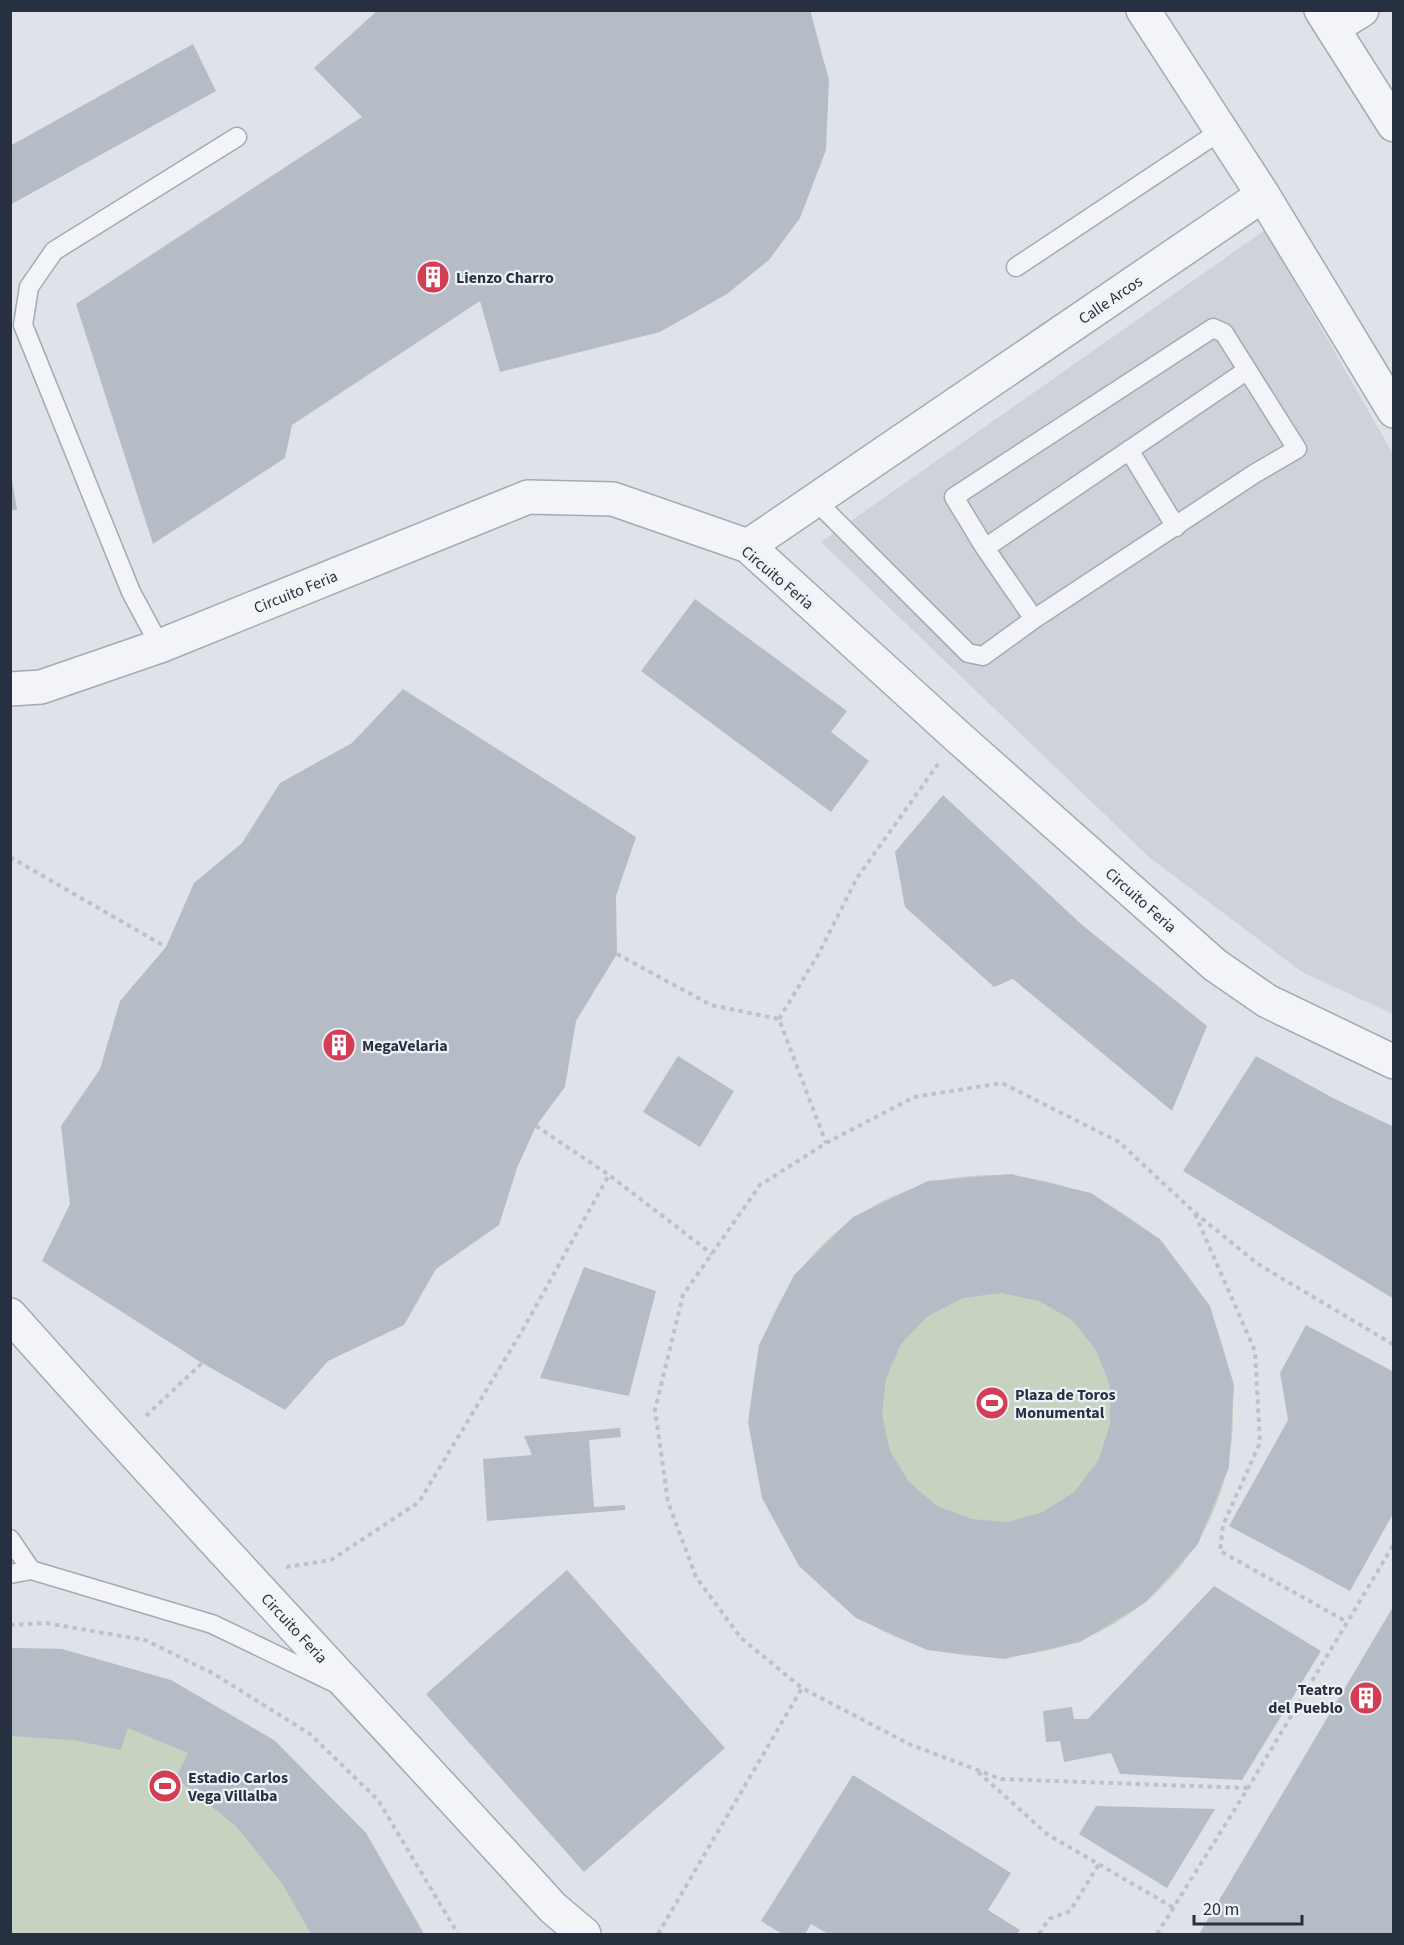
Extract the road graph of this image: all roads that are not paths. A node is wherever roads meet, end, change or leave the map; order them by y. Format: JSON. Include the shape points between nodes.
{"nodes":[{"id":1,"x":1143,"y":10,"type":"edge"},
{"id":2,"x":1362,"y":10,"type":"edge"},
{"id":3,"x":1327,"y":19,"type":"edge"},
{"id":4,"x":1394,"y":125,"type":"edge"},
{"id":5,"x":1222,"y":130,"type":"junction"},
{"id":6,"x":237,"y":137,"type":"dead end"},
{"id":7,"x":1263,"y":195,"type":"junction"},
{"id":8,"x":1016,"y":267,"type":"dead end"},
{"id":9,"x":1246,"y":371,"type":"junction"},
{"id":10,"x":1394,"y":411,"type":"edge"},
{"id":11,"x":1129,"y":450,"type":"junction"},
{"id":12,"x":815,"y":500,"type":"junction"},
{"id":13,"x":1176,"y":527,"type":"junction"},
{"id":14,"x":748,"y":546,"type":"junction"},
{"id":15,"x":985,"y":548,"type":"junction"},
{"id":16,"x":1034,"y":619,"type":"junction"},
{"id":17,"x":160,"y":646,"type":"junction"},
{"id":18,"x":10,"y":689,"type":"edge"},
{"id":19,"x":1394,"y":1062,"type":"edge"},
{"id":20,"x":10,"y":1315,"type":"edge"},
{"id":21,"x":10,"y":1539,"type":"edge"},
{"id":22,"x":31,"y":1570,"type":"junction"},
{"id":23,"x":10,"y":1574,"type":"edge"},
{"id":24,"x":357,"y":1693,"type":"junction"},
{"id":25,"x":584,"y":1935,"type":"edge"}],
"edges":[{"from":1,"to":5,"type":"street"},
{"from":2,"to":3,"type":"street"},
{"from":3,"to":4,"type":"street"},
{"from":5,"to":7,"type":"street"},
{"from":5,"to":8,"type":"lane"},
{"from":6,"to":17,"type":"lane","via":[[54,251],[29,287],[23,325],[131,592]]},
{"from":7,"to":10,"type":"street"},
{"from":7,"to":12,"type":"street","name":"Calle Arcos"},
{"from":9,"to":11,"type":"lane"},
{"from":9,"to":13,"type":"lane","via":[[1297,448]]},
{"from":9,"to":15,"type":"lane","via":[[1224,333],[1213,328],[961,491],[954,497]]},
{"from":11,"to":13,"type":"lane"},
{"from":11,"to":15,"type":"lane"},
{"from":12,"to":14,"type":"street","name":"Calle Arcos"},
{"from":12,"to":16,"type":"lane","via":[[968,653],[983,656]]},
{"from":13,"to":16,"type":"lane"},
{"from":14,"to":17,"type":"street","name":"Circuito Feria","via":[[613,499],[528,497]]},
{"from":14,"to":19,"type":"street","name":"Circuito Feria","via":[[1215,965],[1267,1001]]},
{"from":15,"to":16,"type":"lane"},
{"from":17,"to":18,"type":"street","name":"Circuito Feria","via":[[41,687]]},
{"from":20,"to":24,"type":"street","name":"Circuito Feria","via":[[242,1573]]},
{"from":21,"to":22,"type":"lane"},
{"from":22,"to":23,"type":"lane"},
{"from":22,"to":24,"type":"lane","via":[[212,1624]]},
{"from":24,"to":25,"type":"street","name":"Circuito Feria","via":[[554,1908]]}]}
